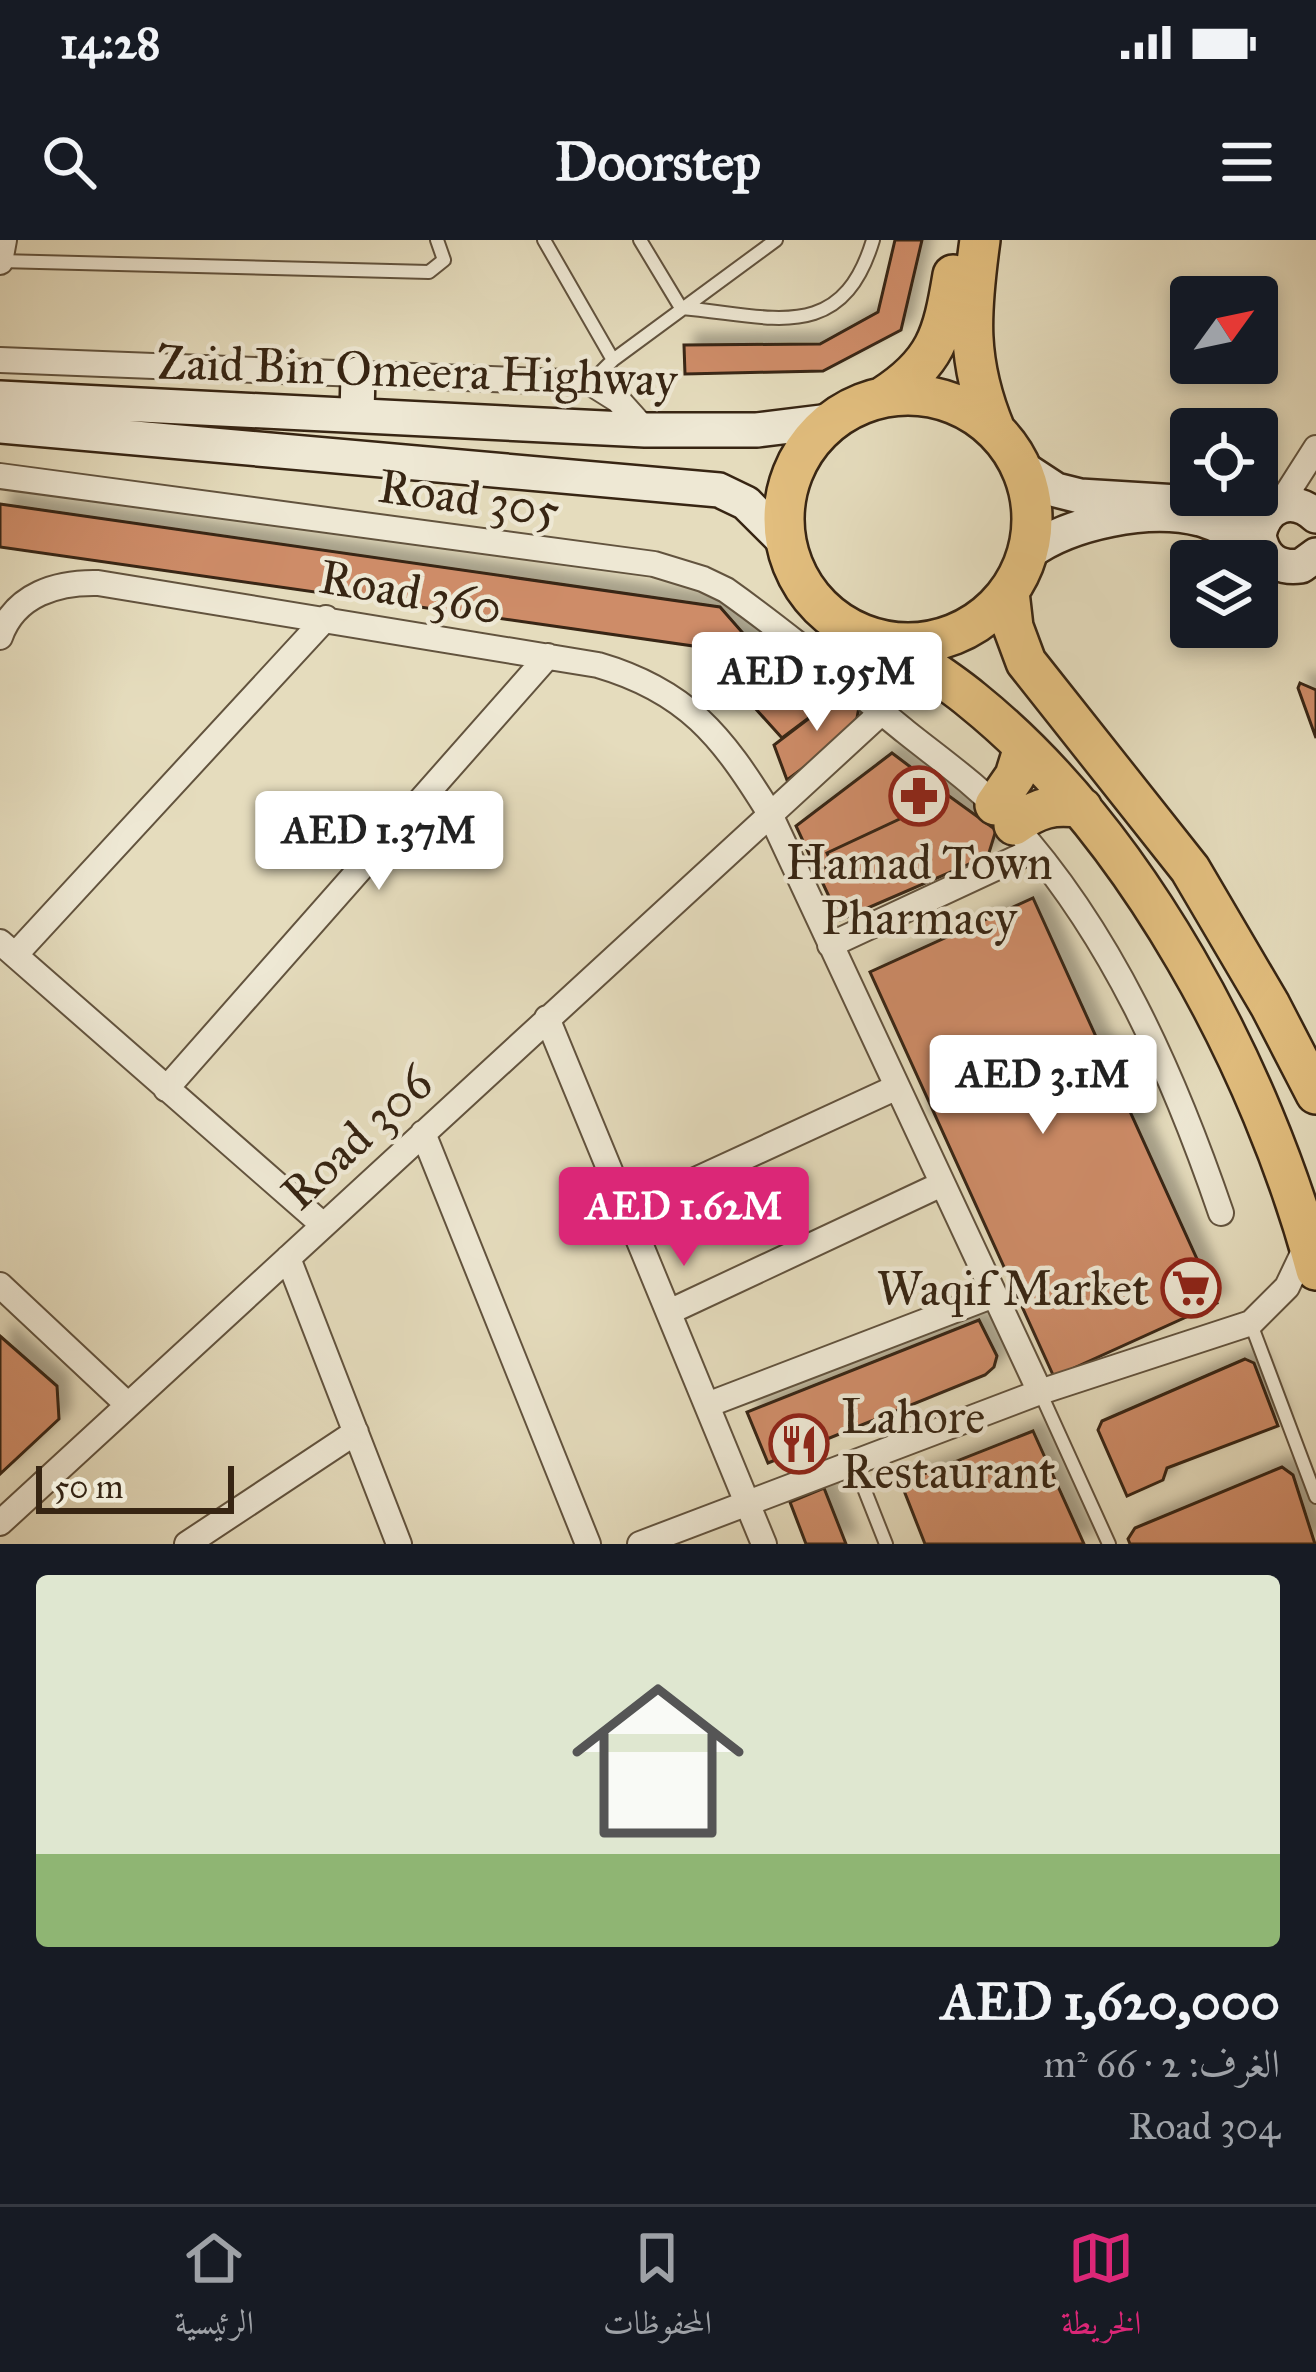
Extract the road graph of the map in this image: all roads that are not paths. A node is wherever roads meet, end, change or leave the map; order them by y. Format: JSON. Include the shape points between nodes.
{"nodes":[{"id":1,"x":4,"y":240,"type":"edge"},
{"id":2,"x":437,"y":240,"type":"edge"},
{"id":3,"x":544,"y":240,"type":"edge"},
{"id":4,"x":640,"y":240,"type":"edge"},
{"id":5,"x":776,"y":240,"type":"edge"},
{"id":6,"x":873,"y":240,"type":"edge"},
{"id":7,"x":958,"y":240,"type":"edge"},
{"id":8,"x":980,"y":240,"type":"edge"},
{"id":9,"x":0,"y":262,"type":"edge"},
{"id":10,"x":681,"y":308,"type":"junction"},
{"id":11,"x":0,"y":360,"type":"edge"},
{"id":12,"x":613,"y":360,"type":"junction"},
{"id":13,"x":358,"y":374,"type":"junction"},
{"id":14,"x":591,"y":383,"type":"junction"},
{"id":15,"x":883,"y":397,"type":"junction"},
{"id":16,"x":0,"y":398,"type":"edge"},
{"id":17,"x":357,"y":414,"type":"junction"},
{"id":18,"x":830,"y":421,"type":"junction"},
{"id":19,"x":0,"y":426,"type":"edge"},
{"id":20,"x":645,"y":430,"type":"junction"},
{"id":21,"x":995,"y":430,"type":"junction"},
{"id":22,"x":1316,"y":448,"type":"edge"},
{"id":23,"x":1021,"y":467,"type":"junction"},
{"id":24,"x":0,"y":476,"type":"edge"},
{"id":25,"x":1316,"y":496,"type":"edge"},
{"id":26,"x":1278,"y":505,"type":"edge"},
{"id":27,"x":1278,"y":507,"type":"edge"},
{"id":28,"x":1170,"y":508,"type":"edge"},
{"id":29,"x":1170,"y":512,"type":"edge"},
{"id":30,"x":1316,"y":515,"type":"edge"},
{"id":31,"x":1195,"y":516,"type":"edge"},
{"id":32,"x":1247,"y":540,"type":"edge"},
{"id":33,"x":786,"y":543,"type":"junction"},
{"id":34,"x":1028,"y":553,"type":"junction"},
{"id":35,"x":1278,"y":564,"type":"edge"},
{"id":36,"x":1311,"y":564,"type":"edge"},
{"id":37,"x":1010,"y":592,"type":"junction"},
{"id":38,"x":326,"y":618,"type":"junction"},
{"id":39,"x":0,"y":637,"type":"edge"},
{"id":40,"x":890,"y":643,"type":"junction"},
{"id":41,"x":548,"y":656,"type":"junction"},
{"id":42,"x":881,"y":712,"type":"junction"},
{"id":43,"x":1024,"y":746,"type":"junction"},
{"id":44,"x":1082,"y":808,"type":"junction"},
{"id":45,"x":769,"y":812,"type":"junction"},
{"id":46,"x":1014,"y":827,"type":"junction"},
{"id":47,"x":830,"y":945,"type":"junction"},
{"id":48,"x":8,"y":949,"type":"edge"},
{"id":49,"x":547,"y":1018,"type":"junction"},
{"id":50,"x":895,"y":1088,"type":"junction"},
{"id":51,"x":166,"y":1089,"type":"junction"},
{"id":52,"x":1316,"y":1094,"type":"edge"},
{"id":53,"x":423,"y":1133,"type":"junction"},
{"id":54,"x":942,"y":1184,"type":"junction"},
{"id":55,"x":628,"y":1211,"type":"junction"},
{"id":56,"x":1221,"y":1213,"type":"dead end"},
{"id":57,"x":322,"y":1224,"type":"junction"},
{"id":58,"x":1312,"y":1256,"type":"edge"},
{"id":59,"x":288,"y":1258,"type":"junction"},
{"id":60,"x":2,"y":1290,"type":"edge"},
{"id":61,"x":994,"y":1295,"type":"junction"},
{"id":62,"x":669,"y":1312,"type":"junction"},
{"id":63,"x":1251,"y":1323,"type":"junction"},
{"id":64,"x":1040,"y":1392,"type":"junction"},
{"id":65,"x":128,"y":1405,"type":"junction"},
{"id":66,"x":707,"y":1406,"type":"junction"},
{"id":67,"x":356,"y":1432,"type":"junction"},
{"id":68,"x":854,"y":1463,"type":"junction"},
{"id":69,"x":1316,"y":1497,"type":"edge"},
{"id":70,"x":747,"y":1504,"type":"junction"},
{"id":71,"x":0,"y":1522,"type":"edge"},
{"id":72,"x":188,"y":1544,"type":"edge"},
{"id":73,"x":399,"y":1544,"type":"edge"},
{"id":74,"x":588,"y":1544,"type":"edge"},
{"id":75,"x":640,"y":1544,"type":"edge"},
{"id":76,"x":764,"y":1544,"type":"edge"},
{"id":77,"x":886,"y":1544,"type":"edge"},
{"id":78,"x":1109,"y":1544,"type":"edge"}],
"edges":[{"from":1,"to":9,"type":"street"},
{"from":2,"to":9,"type":"lane","via":[[444,260],[430,272]]},
{"from":3,"to":12,"type":"lane"},
{"from":4,"to":10,"type":"lane"},
{"from":5,"to":10,"type":"lane"},
{"from":6,"to":10,"type":"lane","via":[[850,288],[807,318]]},
{"from":7,"to":15,"type":"main road","via":[[934,349]]},
{"from":8,"to":21,"type":"main road","via":[[971,344]]},
{"from":10,"to":12,"type":"lane"},
{"from":11,"to":13,"type":"street"},
{"from":12,"to":14,"type":"lane"},
{"from":13,"to":14,"type":"street"},
{"from":13,"to":17,"type":"street"},
{"from":14,"to":20,"type":"street"},
{"from":15,"to":18,"type":"main road"},
{"from":15,"to":21,"type":"main road","via":[[934,397]]},
{"from":16,"to":17,"type":"street","name":"Zaid Bin Omeera Highway"},
{"from":17,"to":20,"type":"street","name":"Zaid Bin Omeera Highway"},
{"from":18,"to":20,"type":"street","name":"Zaid Bin Omeera Highway"},
{"from":18,"to":33,"type":"main road","via":[[791,476]]},
{"from":19,"to":33,"type":"street","name":"Zaid Bin Omeera Highway","via":[[718,490],[746,503]]},
{"from":21,"to":23,"type":"main road"},
{"from":22,"to":26,"type":"street"},
{"from":23,"to":28,"type":"street","via":[[1056,490]]},
{"from":23,"to":34,"type":"main road","via":[[1033,509]]},
{"from":24,"to":42,"type":"street","name":"Road 305","via":[[679,570],[747,605]]},
{"from":25,"to":30,"type":"street"},
{"from":27,"to":30,"type":"street","via":[[1299,505]]},
{"from":29,"to":34,"type":"street","via":[[1078,526]]},
{"from":31,"to":32,"type":"street"},
{"from":33,"to":40,"type":"main road","via":[[822,609]]},
{"from":34,"to":37,"type":"main road"},
{"from":35,"to":36,"type":"street"},
{"from":37,"to":40,"type":"main road","via":[[957,634]]},
{"from":37,"to":52,"type":"main road","via":[[1026,662],[1190,869]]},
{"from":38,"to":39,"type":"street","name":"Road 360","via":[[70,582],[20,605]]},
{"from":38,"to":41,"type":"street","name":"Road 360"},
{"from":38,"to":48,"type":"street"},
{"from":40,"to":43,"type":"main road"},
{"from":41,"to":45,"type":"street","name":"Road 360","via":[[633,675],[665,692],[721,739]]},
{"from":41,"to":51,"type":"street"},
{"from":42,"to":45,"type":"street"},
{"from":42,"to":46,"type":"street","name":"Road 305"},
{"from":43,"to":44,"type":"main road"},
{"from":43,"to":46,"type":"main road"},
{"from":44,"to":46,"type":"main road","via":[[1048,806]]},
{"from":44,"to":58,"type":"main road","via":[[1149,898],[1232,1049],[1268,1121]]},
{"from":45,"to":47,"type":"street","name":"Road 360"},
{"from":45,"to":49,"type":"street","name":"Road 306"},
{"from":46,"to":47,"type":"street"},
{"from":46,"to":56,"type":"street","name":"Road 305","via":[[1097,938],[1147,1026]]},
{"from":47,"to":50,"type":"street","name":"Road 360"},
{"from":48,"to":51,"type":"street"},
{"from":49,"to":53,"type":"street","name":"Road 306"},
{"from":49,"to":55,"type":"street"},
{"from":50,"to":54,"type":"street","name":"Road 360"},
{"from":50,"to":55,"type":"street"},
{"from":51,"to":57,"type":"street"},
{"from":53,"to":57,"type":"street","name":"Road 306"},
{"from":53,"to":74,"type":"street"},
{"from":54,"to":61,"type":"street","name":"Road 360"},
{"from":54,"to":62,"type":"street"},
{"from":55,"to":62,"type":"street"},
{"from":57,"to":59,"type":"street","name":"Road 306"},
{"from":58,"to":63,"type":"street"},
{"from":59,"to":65,"type":"street","name":"Road 306"},
{"from":59,"to":67,"type":"street"},
{"from":60,"to":65,"type":"street"},
{"from":61,"to":64,"type":"street","name":"Road 360"},
{"from":61,"to":66,"type":"street"},
{"from":62,"to":66,"type":"street"},
{"from":63,"to":64,"type":"street"},
{"from":63,"to":69,"type":"lane"},
{"from":64,"to":68,"type":"street"},
{"from":64,"to":78,"type":"lane"},
{"from":65,"to":71,"type":"street","name":"Road 306"},
{"from":66,"to":70,"type":"street"},
{"from":67,"to":72,"type":"street"},
{"from":67,"to":73,"type":"street"},
{"from":68,"to":70,"type":"street"},
{"from":68,"to":77,"type":"lane"},
{"from":70,"to":75,"type":"street"},
{"from":70,"to":76,"type":"street"}]}
